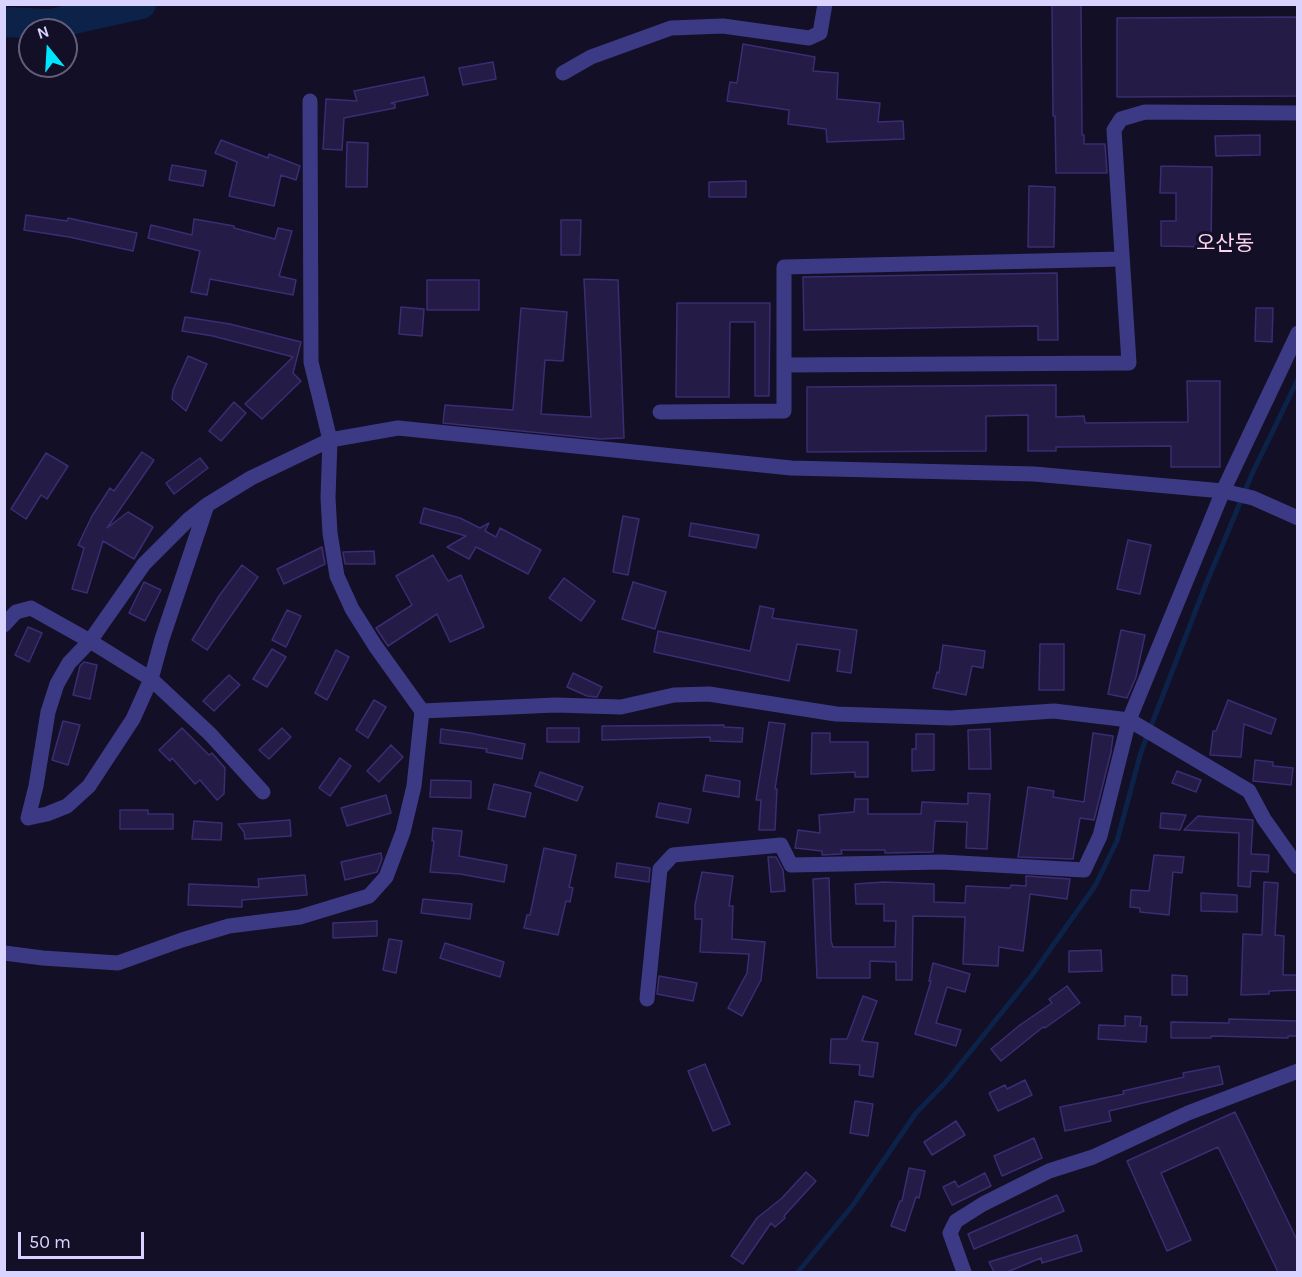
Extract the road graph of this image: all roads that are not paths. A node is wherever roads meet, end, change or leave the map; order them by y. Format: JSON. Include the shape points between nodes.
{"nodes":[{"id":1,"x":825,"y":4,"type":"edge"},
{"id":2,"x":563,"y":73,"type":"dead end"},
{"id":3,"x":310,"y":100,"type":"dead end"},
{"id":4,"x":1298,"y":113,"type":"edge"},
{"id":5,"x":1122,"y":259,"type":"junction"},
{"id":6,"x":1298,"y":333,"type":"edge"},
{"id":7,"x":785,"y":366,"type":"junction"},
{"id":8,"x":660,"y":412,"type":"dead end"},
{"id":9,"x":330,"y":440,"type":"junction"},
{"id":10,"x":1229,"y":493,"type":"junction"},
{"id":11,"x":207,"y":505,"type":"junction"},
{"id":12,"x":1298,"y":518,"type":"edge"},
{"id":13,"x":4,"y":625,"type":"edge"},
{"id":14,"x":90,"y":641,"type":"junction"},
{"id":15,"x":151,"y":680,"type":"junction"},
{"id":16,"x":422,"y":711,"type":"junction"},
{"id":17,"x":1130,"y":720,"type":"junction"},
{"id":18,"x":263,"y":792,"type":"dead end"},
{"id":19,"x":1298,"y":867,"type":"edge"},
{"id":20,"x":4,"y":953,"type":"edge"},
{"id":21,"x":647,"y":999,"type":"dead end"},
{"id":22,"x":1298,"y":1071,"type":"edge"},
{"id":23,"x":964,"y":1272,"type":"edge"}],
"edges":[{"from":1,"to":2,"type":"street","via":[[820,33],[809,38],[723,26],[671,28],[591,57]]},
{"from":3,"to":9,"type":"street","via":[[311,362]]},
{"from":4,"to":5,"type":"street","via":[[1145,112],[1121,118],[1114,130]]},
{"from":5,"to":7,"type":"street","via":[[784,267]]},
{"from":5,"to":7,"type":"street","via":[[1129,363]]},
{"from":6,"to":10,"type":"street"},
{"from":7,"to":8,"type":"street","via":[[784,411]]},
{"from":9,"to":10,"type":"street","via":[[398,428],[791,468],[1034,474]]},
{"from":9,"to":11,"type":"street","via":[[251,478]]},
{"from":9,"to":16,"type":"street","via":[[328,498],[337,576],[352,609]]},
{"from":10,"to":12,"type":"street","via":[[1253,498]]},
{"from":10,"to":17,"type":"street"},
{"from":11,"to":14,"type":"street","via":[[144,564]]},
{"from":11,"to":15,"type":"street"},
{"from":13,"to":14,"type":"street","via":[[16,612],[31,608]]},
{"from":14,"to":15,"type":"street"},
{"from":14,"to":15,"type":"street","via":[[69,663],[57,684],[27,818],[68,806],[89,786],[133,719]]},
{"from":15,"to":18,"type":"street"},
{"from":16,"to":17,"type":"street","via":[[555,705],[621,707],[674,695],[709,694],[836,714],[951,718],[1054,711]]},
{"from":16,"to":20,"type":"street","via":[[414,786],[403,832],[386,877],[369,896],[300,917],[230,926],[118,963]]},
{"from":17,"to":19,"type":"street","via":[[1249,790]]},
{"from":17,"to":21,"type":"street","via":[[1100,836],[1084,870],[942,862],[791,865],[781,845],[673,855],[660,869]]},
{"from":22,"to":23,"type":"street","via":[[1188,1113],[1093,1157],[1049,1171],[984,1204],[956,1221],[950,1233]]}]}
